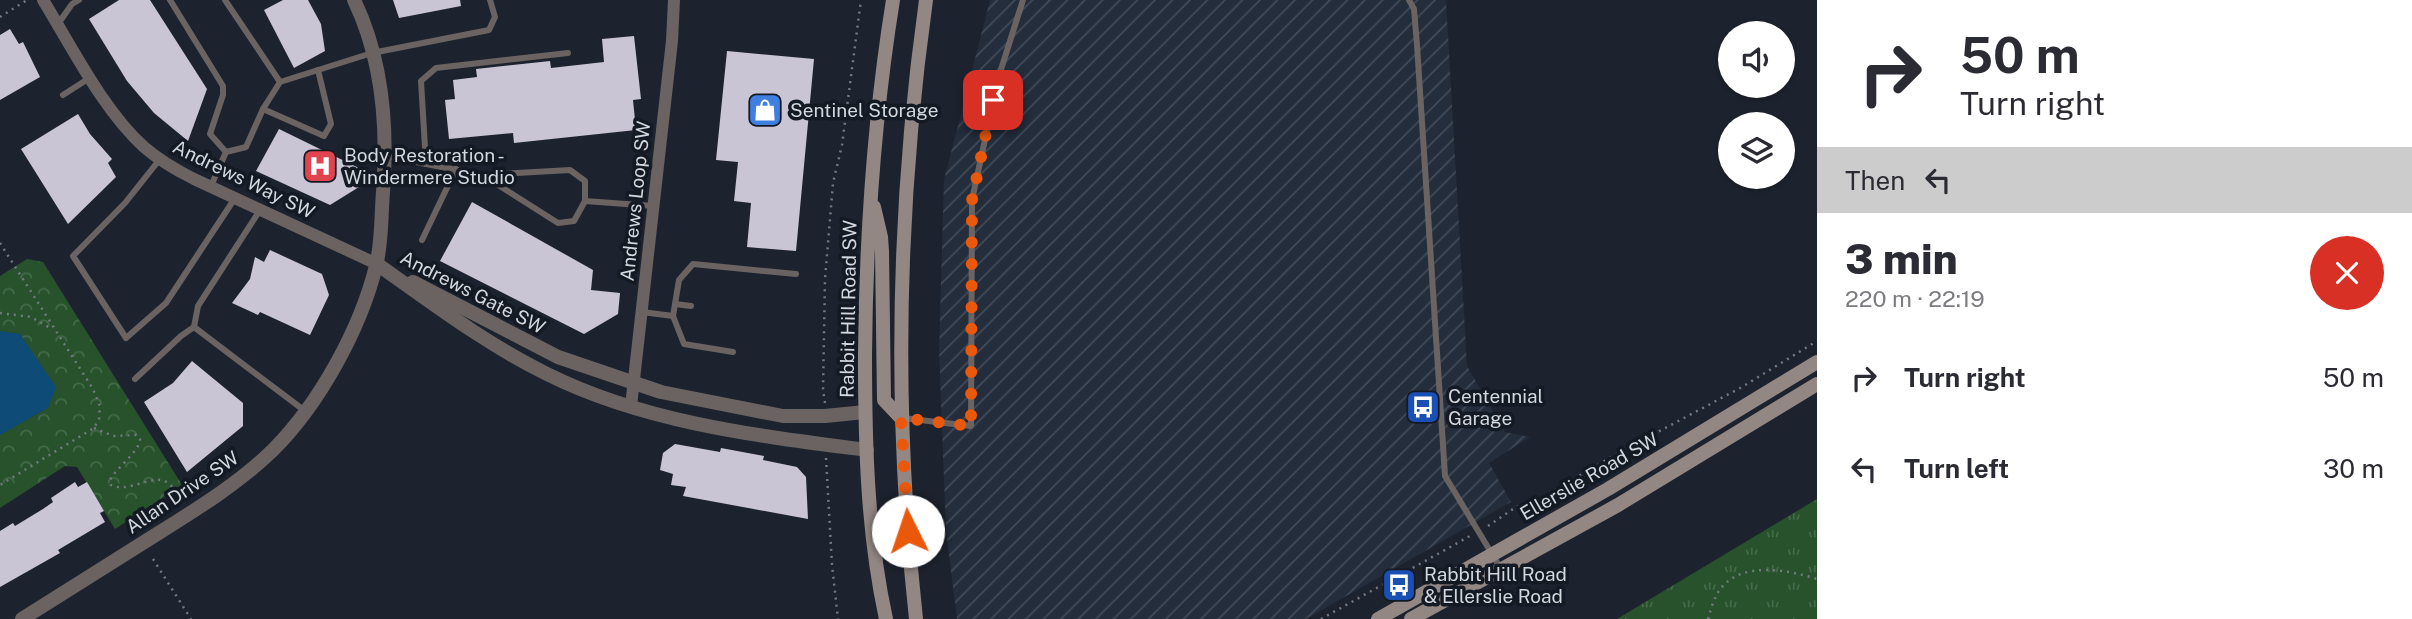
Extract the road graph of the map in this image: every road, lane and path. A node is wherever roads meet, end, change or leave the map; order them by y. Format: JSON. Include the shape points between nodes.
{"nodes":[{"id":1,"x":27,"y":0,"type":"edge"},
{"id":2,"x":43,"y":0,"type":"edge"},
{"id":3,"x":79,"y":0,"type":"edge"},
{"id":4,"x":170,"y":0,"type":"edge"},
{"id":5,"x":225,"y":0,"type":"edge"},
{"id":6,"x":354,"y":0,"type":"edge"},
{"id":7,"x":490,"y":0,"type":"edge"},
{"id":8,"x":674,"y":0,"type":"edge"},
{"id":9,"x":861,"y":0,"type":"edge"},
{"id":10,"x":893,"y":0,"type":"edge"},
{"id":11,"x":926,"y":0,"type":"edge"},
{"id":12,"x":1023,"y":0,"type":"edge"},
{"id":13,"x":1409,"y":0,"type":"edge"},
{"id":14,"x":0,"y":17,"type":"edge"},
{"id":15,"x":58,"y":24,"type":"junction"},
{"id":16,"x":372,"y":52,"type":"junction"},
{"id":17,"x":568,"y":52,"type":"dead end"},
{"id":18,"x":318,"y":70,"type":"junction"},
{"id":19,"x":91,"y":77,"type":"junction"},
{"id":20,"x":279,"y":82,"type":"junction"},
{"id":21,"x":63,"y":95,"type":"dead end"},
{"id":22,"x":263,"y":109,"type":"junction"},
{"id":23,"x":226,"y":152,"type":"junction"},
{"id":24,"x":386,"y":156,"type":"junction"},
{"id":25,"x":160,"y":159,"type":"junction"},
{"id":26,"x":426,"y":164,"type":"junction"},
{"id":27,"x":456,"y":169,"type":"junction"},
{"id":28,"x":482,"y":175,"type":"junction"},
{"id":29,"x":211,"y":187,"type":"junction"},
{"id":30,"x":871,"y":192,"type":"junction"},
{"id":31,"x":234,"y":198,"type":"junction"},
{"id":32,"x":584,"y":201,"type":"junction"},
{"id":33,"x":653,"y":206,"type":"junction"},
{"id":34,"x":260,"y":210,"type":"junction"},
{"id":35,"x":422,"y":240,"type":"dead end"},
{"id":36,"x":0,"y":243,"type":"edge"},
{"id":37,"x":377,"y":264,"type":"junction"},
{"id":38,"x":796,"y":274,"type":"dead end"},
{"id":39,"x":676,"y":304,"type":"junction"},
{"id":40,"x":691,"y":306,"type":"dead end"},
{"id":41,"x":642,"y":312,"type":"junction"},
{"id":42,"x":0,"y":313,"type":"edge"},
{"id":43,"x":673,"y":316,"type":"junction"},
{"id":44,"x":194,"y":327,"type":"junction"},
{"id":45,"x":54,"y":331,"type":"junction"},
{"id":46,"x":1817,"y":341,"type":"edge"},
{"id":47,"x":733,"y":352,"type":"dead end"},
{"id":48,"x":1817,"y":362,"type":"edge"},
{"id":49,"x":135,"y":379,"type":"dead end"},
{"id":50,"x":633,"y":383,"type":"junction"},
{"id":51,"x":1817,"y":384,"type":"edge"},
{"id":52,"x":631,"y":406,"type":"junction"},
{"id":53,"x":305,"y":411,"type":"junction"},
{"id":54,"x":865,"y":412,"type":"junction"},
{"id":55,"x":825,"y":416,"type":"junction"},
{"id":56,"x":901,"y":418,"type":"junction"},
{"id":57,"x":94,"y":428,"type":"junction"},
{"id":58,"x":826,"y":444,"type":"junction"},
{"id":59,"x":867,"y":450,"type":"junction"},
{"id":60,"x":0,"y":485,"type":"edge"},
{"id":61,"x":184,"y":516,"type":"junction"},
{"id":62,"x":1505,"y":517,"type":"dead end"},
{"id":63,"x":1450,"y":548,"type":"dead end"},
{"id":64,"x":1492,"y":554,"type":"junction"},
{"id":65,"x":153,"y":559,"type":"dead end"},
{"id":66,"x":1501,"y":569,"type":"junction"},
{"id":67,"x":1817,"y":579,"type":"edge"},
{"id":68,"x":1398,"y":607,"type":"junction"},
{"id":69,"x":22,"y":619,"type":"edge"},
{"id":70,"x":191,"y":619,"type":"edge"},
{"id":71,"x":838,"y":619,"type":"edge"},
{"id":72,"x":886,"y":619,"type":"edge"},
{"id":73,"x":916,"y":619,"type":"edge"},
{"id":74,"x":1321,"y":619,"type":"edge"},
{"id":75,"x":1370,"y":619,"type":"edge"},
{"id":76,"x":1378,"y":619,"type":"edge"},
{"id":77,"x":1411,"y":619,"type":"edge"},
{"id":78,"x":1708,"y":619,"type":"edge"}],
"edges":[{"from":1,"to":14,"type":"path"},
{"from":2,"to":15,"type":"street","name":"Andrews Way SW"},
{"from":3,"to":15,"type":"lane"},
{"from":4,"to":23,"type":"lane","via":[[223,86],[210,134]]},
{"from":5,"to":20,"type":"lane"},
{"from":6,"to":16,"type":"street","name":"Allan Drive SW"},
{"from":7,"to":16,"type":"lane","via":[[495,17],[489,30]]},
{"from":8,"to":33,"type":"street","name":"Andrews Loop SW"},
{"from":9,"to":55,"type":"path","via":[[825,279]]},
{"from":10,"to":30,"type":"main road","name":"Rabbit Hill Road SW"},
{"from":11,"to":56,"type":"main road","via":[[906,175]]},
{"from":12,"to":56,"type":"lane","via":[[998,79],[972,200],[971,426]]},
{"from":13,"to":64,"type":"lane","via":[[1417,45],[1446,476]]},
{"from":15,"to":19,"type":"street","name":"Andrews Way SW"},
{"from":16,"to":18,"type":"lane"},
{"from":16,"to":24,"type":"street","name":"Allan Drive SW","via":[[381,86]]},
{"from":17,"to":26,"type":"lane","via":[[436,68],[421,81]]},
{"from":18,"to":20,"type":"lane"},
{"from":18,"to":22,"type":"lane","via":[[331,124],[324,136]]},
{"from":19,"to":21,"type":"lane"},
{"from":19,"to":25,"type":"street","name":"Andrews Way SW","via":[[127,130]]},
{"from":20,"to":22,"type":"lane"},
{"from":22,"to":23,"type":"lane","via":[[246,146]]},
{"from":23,"to":29,"type":"lane"},
{"from":24,"to":26,"type":"lane"},
{"from":24,"to":37,"type":"street","name":"Allan Drive SW"},
{"from":25,"to":29,"type":"street","name":"Andrews Way SW"},
{"from":25,"to":31,"type":"lane","via":[[73,256],[125,338],[166,303]]},
{"from":26,"to":27,"type":"lane"},
{"from":27,"to":28,"type":"lane"},
{"from":27,"to":35,"type":"lane"},
{"from":28,"to":32,"type":"lane","via":[[570,170],[585,181]]},
{"from":28,"to":32,"type":"lane","via":[[558,223],[574,221]]},
{"from":29,"to":31,"type":"street","name":"Andrews Way SW"},
{"from":30,"to":54,"type":"main road","name":"Rabbit Hill Road SW"},
{"from":30,"to":56,"type":"main road","via":[[881,237],[884,400]]},
{"from":31,"to":34,"type":"street","name":"Andrews Way SW"},
{"from":32,"to":33,"type":"lane"},
{"from":33,"to":41,"type":"street","name":"Andrews Loop SW"},
{"from":34,"to":37,"type":"street","name":"Andrews Way SW"},
{"from":34,"to":44,"type":"lane","via":[[198,306]]},
{"from":36,"to":45,"type":"path"},
{"from":37,"to":50,"type":"street","name":"Andrews Gate SW","via":[[558,357]]},
{"from":37,"to":52,"type":"street","name":"Andrews Gate SW","via":[[484,340],[548,375]]},
{"from":37,"to":53,"type":"street","name":"Allan Drive SW","via":[[341,355]]},
{"from":38,"to":39,"type":"lane","via":[[692,264],[679,280]]},
{"from":39,"to":40,"type":"lane"},
{"from":39,"to":43,"type":"lane"},
{"from":41,"to":43,"type":"lane"},
{"from":41,"to":50,"type":"street","name":"Andrews Loop SW"},
{"from":42,"to":45,"type":"path","via":[[31,317]]},
{"from":43,"to":47,"type":"lane","via":[[684,344]]},
{"from":44,"to":49,"type":"lane"},
{"from":44,"to":53,"type":"lane"},
{"from":45,"to":57,"type":"path","via":[[97,398],[100,411]]},
{"from":46,"to":62,"type":"path"},
{"from":48,"to":64,"type":"main road","name":"Ellerslie Road SW"},
{"from":50,"to":52,"type":"street","name":"Andrews Loop SW"},
{"from":50,"to":55,"type":"street","name":"Andrews Gate SW","via":[[783,416]]},
{"from":51,"to":66,"type":"main road","name":"Ellerslie Road SW","via":[[1618,505]]},
{"from":52,"to":58,"type":"street","name":"Andrews Gate SW","via":[[746,433]]},
{"from":53,"to":61,"type":"street","name":"Allan Drive SW","via":[[239,480]]},
{"from":54,"to":55,"type":"street","name":"Andrews Gate SW"},
{"from":54,"to":59,"type":"main road","name":"Rabbit Hill Road SW"},
{"from":56,"to":73,"type":"main road"},
{"from":57,"to":60,"type":"path"},
{"from":57,"to":61,"type":"path","via":[[140,439],[135,451],[115,470],[111,485],[169,483]]},
{"from":58,"to":59,"type":"street","name":"Andrews Gate SW"},
{"from":58,"to":71,"type":"path"},
{"from":59,"to":72,"type":"main road","name":"Rabbit Hill Road SW","via":[[870,526]]},
{"from":61,"to":69,"type":"street","name":"Allan Drive SW"},
{"from":63,"to":74,"type":"path"},
{"from":64,"to":66,"type":"lane"},
{"from":64,"to":68,"type":"main road","name":"Ellerslie Road SW"},
{"from":65,"to":70,"type":"path"},
{"from":66,"to":77,"type":"main road","name":"Ellerslie Road SW"},
{"from":67,"to":78,"type":"path","via":[[1790,572],[1744,573],[1722,587]]},
{"from":68,"to":75,"type":"main road"},
{"from":68,"to":76,"type":"main road","name":"Ellerslie Road SW"}]}
